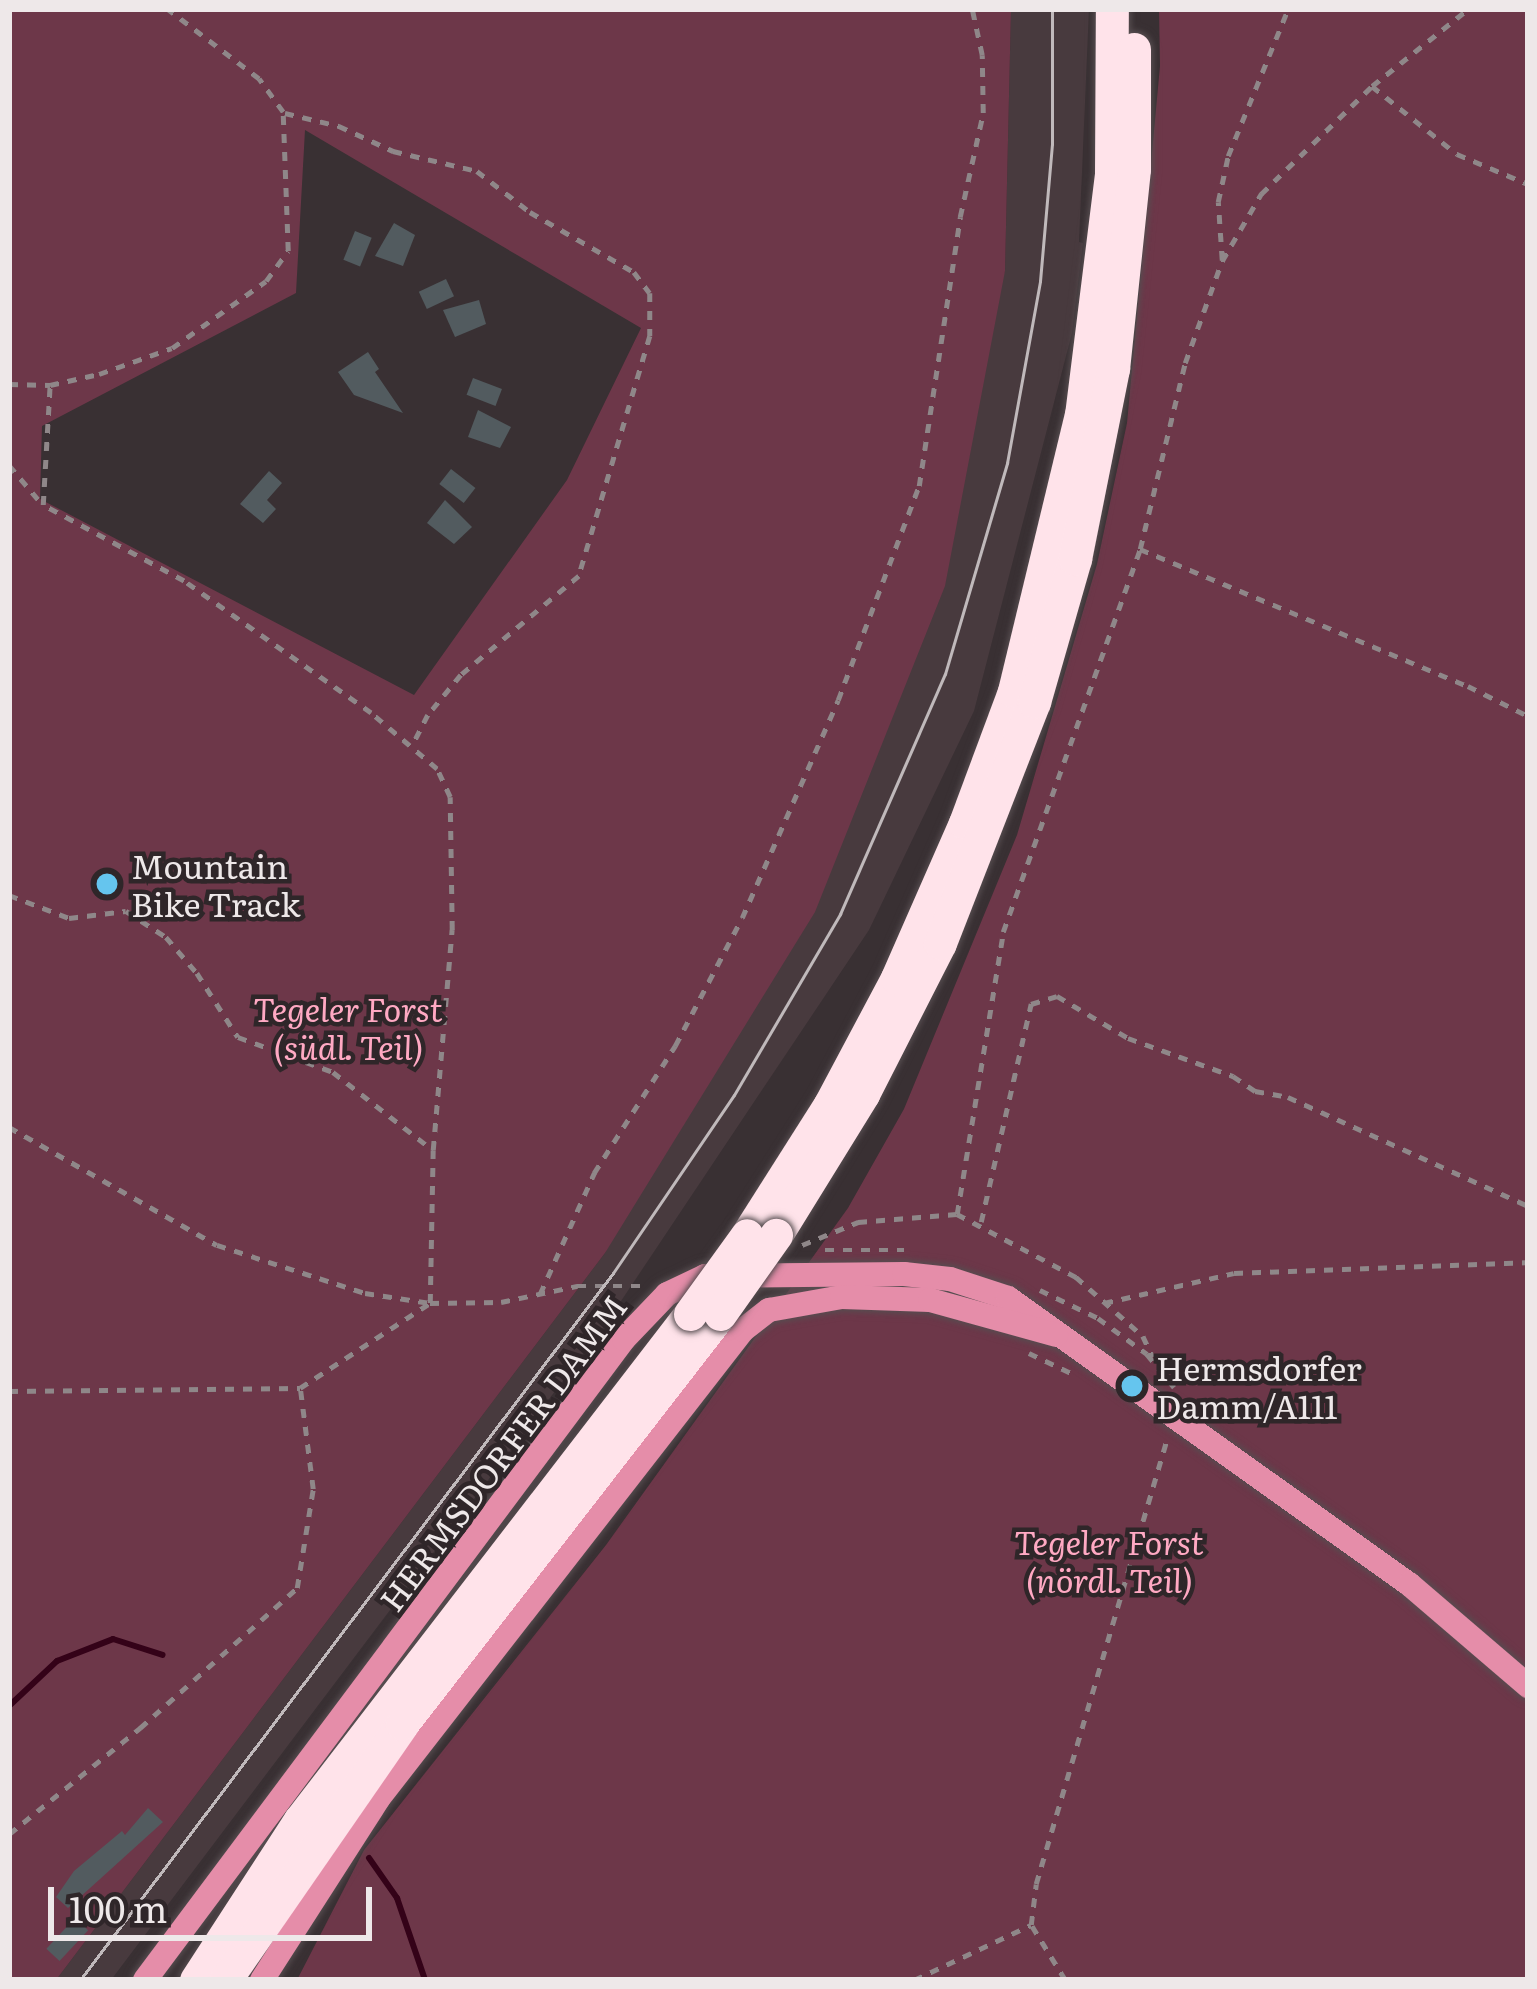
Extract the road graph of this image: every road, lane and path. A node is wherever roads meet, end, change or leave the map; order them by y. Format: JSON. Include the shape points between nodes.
{"nodes":[{"id":1,"x":167,"y":9,"type":"edge"},
{"id":2,"x":973,"y":9,"type":"edge"},
{"id":3,"x":1112,"y":9,"type":"edge"},
{"id":4,"x":1133,"y":9,"type":"edge"},
{"id":5,"x":1288,"y":9,"type":"edge"},
{"id":6,"x":1468,"y":9,"type":"edge"},
{"id":7,"x":1372,"y":86,"type":"junction"},
{"id":8,"x":283,"y":112,"type":"junction"},
{"id":9,"x":1528,"y":184,"type":"edge"},
{"id":10,"x":1222,"y":261,"type":"junction"},
{"id":11,"x":9,"y":384,"type":"edge"},
{"id":12,"x":50,"y":385,"type":"junction"},
{"id":13,"x":9,"y":465,"type":"edge"},
{"id":14,"x":43,"y":505,"type":"junction"},
{"id":15,"x":1140,"y":549,"type":"junction"},
{"id":16,"x":1528,"y":716,"type":"edge"},
{"id":17,"x":413,"y":745,"type":"junction"},
{"id":18,"x":9,"y":895,"type":"edge"},
{"id":19,"x":9,"y":1127,"type":"edge"},
{"id":20,"x":433,"y":1150,"type":"junction"},
{"id":21,"x":1528,"y":1205,"type":"edge"},
{"id":22,"x":957,"y":1214,"type":"junction"},
{"id":23,"x":981,"y":1222,"type":"junction"},
{"id":24,"x":772,"y":1241,"type":"junction"},
{"id":25,"x":1528,"y":1262,"type":"edge"},
{"id":26,"x":646,"y":1289,"type":"dead end"},
{"id":27,"x":540,"y":1294,"type":"junction"},
{"id":28,"x":430,"y":1303,"type":"junction"},
{"id":29,"x":1103,"y":1303,"type":"junction"},
{"id":30,"x":705,"y":1314,"type":"junction"},
{"id":31,"x":1058,"y":1335,"type":"junction"},
{"id":32,"x":1126,"y":1339,"type":"dead end"},
{"id":33,"x":1011,"y":1344,"type":"dead end"},
{"id":34,"x":1086,"y":1384,"type":"dead end"},
{"id":35,"x":300,"y":1388,"type":"junction"},
{"id":36,"x":9,"y":1391,"type":"edge"},
{"id":37,"x":1167,"y":1428,"type":"dead end"},
{"id":38,"x":1528,"y":1685,"type":"edge"},
{"id":39,"x":9,"y":1834,"type":"edge"},
{"id":40,"x":264,"y":1873,"type":"junction"},
{"id":41,"x":1031,"y":1924,"type":"junction"},
{"id":42,"x":145,"y":1980,"type":"edge"},
{"id":43,"x":181,"y":1980,"type":"edge"},
{"id":44,"x":196,"y":1980,"type":"edge"},
{"id":45,"x":225,"y":1980,"type":"edge"},
{"id":46,"x":262,"y":1980,"type":"edge"},
{"id":47,"x":914,"y":1980,"type":"edge"},
{"id":48,"x":1065,"y":1980,"type":"edge"}],
"edges":[{"from":1,"to":8,"type":"path","via":[[260,79]]},
{"from":2,"to":27,"type":"path","via":[[983,113],[919,486],[838,700],[742,918],[675,1046],[594,1173]]},
{"from":3,"to":24,"type":"highway","via":[[1111,174],[1081,415],[1014,691],[956,844]]},
{"from":4,"to":24,"type":"highway","via":[[1134,170],[1113,369],[1075,559],[1040,681],[940,943],[863,1094]]},
{"from":5,"to":10,"type":"path","via":[[1228,156],[1218,202]]},
{"from":6,"to":7,"type":"path"},
{"from":7,"to":9,"type":"path","via":[[1457,154]]},
{"from":7,"to":10,"type":"path","via":[[1261,194]]},
{"from":8,"to":12,"type":"path","via":[[288,251],[266,281],[172,348]]},
{"from":8,"to":17,"type":"path","via":[[477,171],[634,272],[650,293],[650,336],[579,576],[461,675]]},
{"from":10,"to":15,"type":"path","via":[[1185,363]]},
{"from":11,"to":12,"type":"path"},
{"from":12,"to":14,"type":"path"},
{"from":13,"to":14,"type":"path"},
{"from":14,"to":17,"type":"path","via":[[184,581]]},
{"from":15,"to":16,"type":"path"},
{"from":15,"to":22,"type":"path","via":[[1003,932]]},
{"from":17,"to":20,"type":"path","via":[[450,797],[452,930]]},
{"from":18,"to":20,"type":"path","via":[[69,918],[126,911],[166,937],[238,1037],[333,1072]]},
{"from":19,"to":28,"type":"path","via":[[217,1245],[365,1293]]},
{"from":20,"to":28,"type":"path"},
{"from":21,"to":23,"type":"path","via":[[1288,1097],[1128,1038],[1057,996],[1030,1004]]},
{"from":22,"to":23,"type":"path"},
{"from":22,"to":24,"type":"path","via":[[858,1222]]},
{"from":23,"to":29,"type":"path","via":[[1076,1277]]},
{"from":24,"to":30,"type":"highway","bridge":true},
{"from":25,"to":29,"type":"path","via":[[1234,1273]]},
{"from":26,"to":27,"type":"path","via":[[577,1286]]},
{"from":27,"to":28,"type":"path"},
{"from":28,"to":35,"type":"path"},
{"from":29,"to":32,"type":"path","via":[[1143,1336],[1155,1362]]},
{"from":30,"to":40,"type":"highway","via":[[385,1705]]},
{"from":30,"to":45,"type":"highway","via":[[388,1742]]},
{"from":31,"to":38,"type":"main road","name":"HERMSDORFER DAMM","via":[[1409,1584]]},
{"from":31,"to":42,"type":"main road","name":"HERMSDORFER DAMM","via":[[984,1288],[904,1274],[705,1276],[667,1294],[588,1385]]},
{"from":31,"to":46,"type":"main road","name":"HERMSDORFER DAMM","via":[[930,1300],[842,1297],[782,1306],[743,1330],[377,1799]]},
{"from":33,"to":34,"type":"path"},
{"from":35,"to":36,"type":"path"},
{"from":35,"to":39,"type":"path","via":[[314,1490],[297,1588]]},
{"from":37,"to":41,"type":"path","via":[[1049,1826]]},
{"from":40,"to":43,"type":"highway"},
{"from":40,"to":44,"type":"highway"},
{"from":41,"to":47,"type":"path"},
{"from":41,"to":48,"type":"path"}]}
